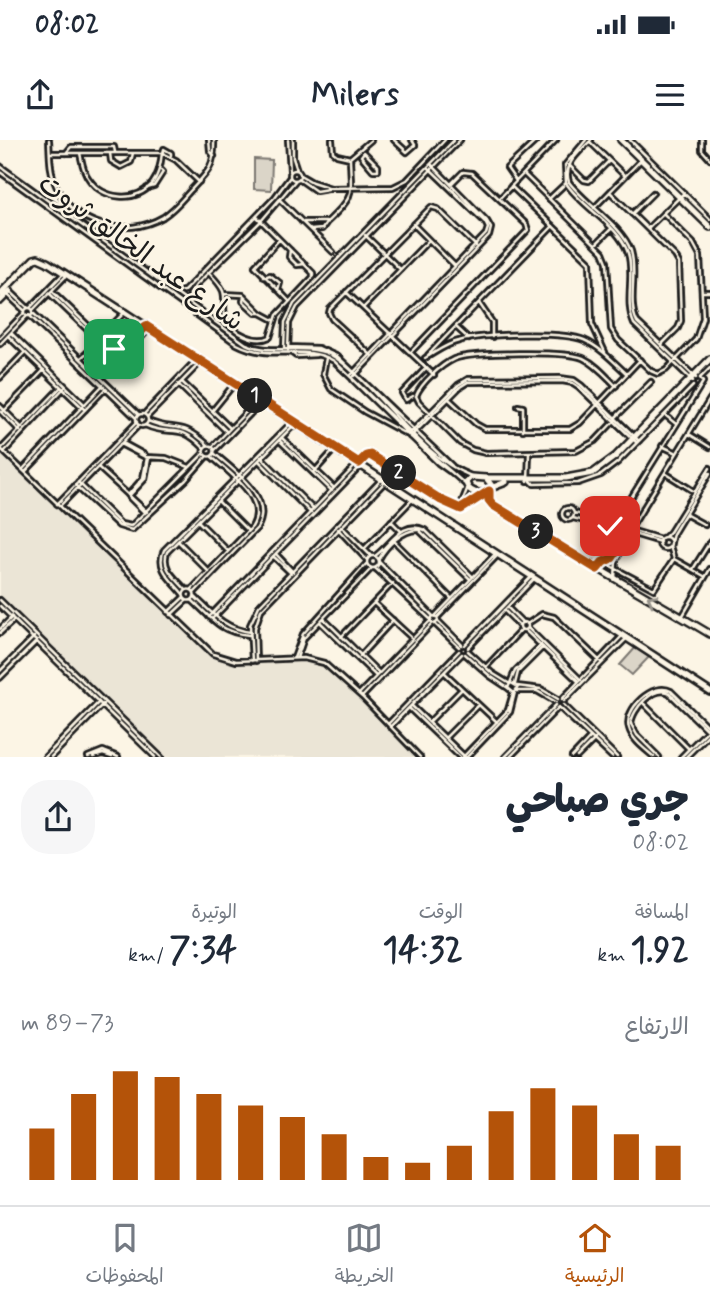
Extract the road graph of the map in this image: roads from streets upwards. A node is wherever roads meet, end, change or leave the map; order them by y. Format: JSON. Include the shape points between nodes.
{"nodes":[{"id":1,"x":50,"y":140,"type":"edge"},
{"id":2,"x":209,"y":140,"type":"edge"},
{"id":3,"x":214,"y":140,"type":"edge"},
{"id":4,"x":290,"y":140,"type":"edge"},
{"id":5,"x":332,"y":140,"type":"edge"},
{"id":6,"x":371,"y":140,"type":"edge"},
{"id":7,"x":394,"y":140,"type":"edge"},
{"id":8,"x":412,"y":140,"type":"edge"},
{"id":9,"x":444,"y":140,"type":"edge"},
{"id":10,"x":454,"y":140,"type":"edge"},
{"id":11,"x":460,"y":140,"type":"edge"},
{"id":12,"x":537,"y":140,"type":"edge"},
{"id":13,"x":556,"y":140,"type":"edge"},
{"id":14,"x":589,"y":140,"type":"edge"},
{"id":15,"x":624,"y":140,"type":"edge"},
{"id":16,"x":638,"y":140,"type":"edge"},
{"id":17,"x":702,"y":140,"type":"edge"},
{"id":18,"x":634,"y":144,"type":"junction"},
{"id":19,"x":361,"y":152,"type":"junction"},
{"id":20,"x":50,"y":153,"type":"junction"},
{"id":21,"x":65,"y":153,"type":"junction"},
{"id":22,"x":80,"y":153,"type":"junction"},
{"id":23,"x":113,"y":153,"type":"junction"},
{"id":24,"x":133,"y":153,"type":"junction"},
{"id":25,"x":162,"y":153,"type":"junction"},
{"id":26,"x":215,"y":157,"type":"junction"},
{"id":27,"x":350,"y":158,"type":"junction"},
{"id":28,"x":710,"y":159,"type":"edge"},
{"id":29,"x":610,"y":161,"type":"junction"},
{"id":30,"x":640,"y":161,"type":"junction"},
{"id":31,"x":569,"y":165,"type":"junction"},
{"id":32,"x":0,"y":166,"type":"edge"},
{"id":33,"x":431,"y":167,"type":"junction"},
{"id":34,"x":297,"y":170,"type":"junction"},
{"id":35,"x":0,"y":172,"type":"edge"},
{"id":36,"x":290,"y":172,"type":"junction"},
{"id":37,"x":524,"y":174,"type":"junction"},
{"id":38,"x":625,"y":176,"type":"junction"},
{"id":39,"x":290,"y":177,"type":"junction"},
{"id":40,"x":298,"y":178,"type":"junction"},
{"id":41,"x":199,"y":181,"type":"junction"},
{"id":42,"x":516,"y":181,"type":"junction"},
{"id":43,"x":566,"y":183,"type":"junction"},
{"id":44,"x":449,"y":185,"type":"junction"},
{"id":45,"x":511,"y":186,"type":"junction"},
{"id":46,"x":351,"y":189,"type":"junction"},
{"id":47,"x":610,"y":192,"type":"junction"},
{"id":48,"x":653,"y":193,"type":"dead end"},
{"id":49,"x":681,"y":195,"type":"junction"},
{"id":50,"x":499,"y":198,"type":"junction"},
{"id":51,"x":549,"y":199,"type":"junction"},
{"id":52,"x":280,"y":200,"type":"junction"},
{"id":53,"x":593,"y":209,"type":"junction"},
{"id":54,"x":663,"y":213,"type":"junction"},
{"id":55,"x":632,"y":214,"type":"junction"},
{"id":56,"x":257,"y":217,"type":"junction"},
{"id":57,"x":261,"y":221,"type":"junction"},
{"id":58,"x":302,"y":222,"type":"junction"},
{"id":59,"x":327,"y":222,"type":"junction"},
{"id":60,"x":314,"y":223,"type":"junction"},
{"id":61,"x":413,"y":224,"type":"junction"},
{"id":62,"x":710,"y":224,"type":"edge"},
{"id":63,"x":553,"y":226,"type":"junction"},
{"id":64,"x":648,"y":228,"type":"junction"},
{"id":65,"x":611,"y":229,"type":"junction"},
{"id":66,"x":311,"y":230,"type":"junction"},
{"id":67,"x":317,"y":230,"type":"junction"},
{"id":68,"x":365,"y":234,"type":"junction"},
{"id":69,"x":318,"y":237,"type":"junction"},
{"id":70,"x":239,"y":238,"type":"junction"},
{"id":71,"x":279,"y":240,"type":"junction"},
{"id":72,"x":429,"y":240,"type":"junction"},
{"id":73,"x":596,"y":244,"type":"junction"},
{"id":74,"x":478,"y":247,"type":"junction"},
{"id":75,"x":333,"y":252,"type":"dead end"},
{"id":76,"x":384,"y":253,"type":"junction"},
{"id":77,"x":135,"y":264,"type":"junction"},
{"id":78,"x":458,"y":268,"type":"junction"},
{"id":79,"x":132,"y":269,"type":"junction"},
{"id":80,"x":400,"y":269,"type":"junction"},
{"id":81,"x":209,"y":272,"type":"junction"},
{"id":82,"x":66,"y":274,"type":"junction"},
{"id":83,"x":632,"y":274,"type":"junction"},
{"id":84,"x":195,"y":284,"type":"junction"},
{"id":85,"x":6,"y":292,"type":"edge"},
{"id":86,"x":50,"y":292,"type":"junction"},
{"id":87,"x":174,"y":292,"type":"junction"},
{"id":88,"x":346,"y":292,"type":"junction"},
{"id":89,"x":702,"y":292,"type":"junction"},
{"id":90,"x":710,"y":292,"type":"edge"},
{"id":91,"x":224,"y":293,"type":"junction"},
{"id":92,"x":0,"y":301,"type":"edge"},
{"id":93,"x":289,"y":301,"type":"junction"},
{"id":94,"x":189,"y":303,"type":"junction"},
{"id":95,"x":479,"y":303,"type":"junction"},
{"id":96,"x":363,"y":308,"type":"junction"},
{"id":97,"x":29,"y":312,"type":"junction"},
{"id":98,"x":125,"y":312,"type":"junction"},
{"id":99,"x":274,"y":320,"type":"junction"},
{"id":100,"x":148,"y":327,"type":"junction"},
{"id":101,"x":456,"y":327,"type":"junction"},
{"id":102,"x":10,"y":334,"type":"junction"},
{"id":103,"x":392,"y":335,"type":"junction"},
{"id":104,"x":492,"y":337,"type":"junction"},
{"id":105,"x":0,"y":338,"type":"edge"},
{"id":106,"x":99,"y":339,"type":"junction"},
{"id":107,"x":469,"y":339,"type":"junction"},
{"id":108,"x":0,"y":344,"type":"edge"},
{"id":109,"x":660,"y":346,"type":"junction"},
{"id":110,"x":288,"y":351,"type":"junction"},
{"id":111,"x":26,"y":352,"type":"junction"},
{"id":112,"x":410,"y":353,"type":"junction"},
{"id":113,"x":606,"y":355,"type":"junction"},
{"id":114,"x":372,"y":356,"type":"junction"},
{"id":115,"x":326,"y":358,"type":"junction"},
{"id":116,"x":425,"y":358,"type":"junction"},
{"id":117,"x":80,"y":359,"type":"junction"},
{"id":118,"x":199,"y":360,"type":"junction"},
{"id":119,"x":640,"y":360,"type":"junction"},
{"id":120,"x":675,"y":361,"type":"junction"},
{"id":121,"x":710,"y":362,"type":"edge"},
{"id":122,"x":421,"y":363,"type":"junction"},
{"id":123,"x":426,"y":368,"type":"junction"},
{"id":124,"x":44,"y":370,"type":"junction"},
{"id":125,"x":627,"y":374,"type":"junction"},
{"id":126,"x":353,"y":375,"type":"junction"},
{"id":127,"x":434,"y":376,"type":"junction"},
{"id":128,"x":0,"y":378,"type":"edge"},
{"id":129,"x":693,"y":379,"type":"junction"},
{"id":130,"x":178,"y":382,"type":"junction"},
{"id":131,"x":651,"y":382,"type":"dead end"},
{"id":132,"x":235,"y":383,"type":"junction"},
{"id":133,"x":106,"y":386,"type":"junction"},
{"id":134,"x":616,"y":386,"type":"junction"},
{"id":135,"x":63,"y":387,"type":"junction"},
{"id":136,"x":406,"y":389,"type":"junction"},
{"id":137,"x":414,"y":396,"type":"junction"},
{"id":138,"x":447,"y":397,"type":"junction"},
{"id":139,"x":710,"y":398,"type":"edge"},
{"id":140,"x":261,"y":400,"type":"junction"},
{"id":141,"x":599,"y":404,"type":"junction"},
{"id":142,"x":0,"y":406,"type":"edge"},
{"id":143,"x":519,"y":406,"type":"dead end"},
{"id":144,"x":85,"y":407,"type":"junction"},
{"id":145,"x":3,"y":412,"type":"edge"},
{"id":146,"x":212,"y":412,"type":"junction"},
{"id":147,"x":431,"y":414,"type":"junction"},
{"id":148,"x":665,"y":415,"type":"junction"},
{"id":149,"x":146,"y":419,"type":"junction"},
{"id":150,"x":615,"y":419,"type":"junction"},
{"id":151,"x":138,"y":420,"type":"junction"},
{"id":152,"x":295,"y":421,"type":"junction"},
{"id":153,"x":677,"y":424,"type":"junction"},
{"id":154,"x":21,"y":430,"type":"junction"},
{"id":155,"x":229,"y":430,"type":"junction"},
{"id":156,"x":523,"y":430,"type":"junction"},
{"id":157,"x":412,"y":434,"type":"junction"},
{"id":158,"x":688,"y":434,"type":"junction"},
{"id":159,"x":281,"y":439,"type":"junction"},
{"id":160,"x":635,"y":439,"type":"junction"},
{"id":161,"x":119,"y":443,"type":"junction"},
{"id":162,"x":662,"y":446,"type":"junction"},
{"id":163,"x":206,"y":447,"type":"junction"},
{"id":164,"x":710,"y":447,"type":"edge"},
{"id":165,"x":336,"y":448,"type":"junction"},
{"id":166,"x":2,"y":450,"type":"edge"},
{"id":167,"x":211,"y":452,"type":"junction"},
{"id":168,"x":529,"y":452,"type":"junction"},
{"id":169,"x":676,"y":453,"type":"junction"},
{"id":170,"x":148,"y":458,"type":"junction"},
{"id":171,"x":259,"y":458,"type":"junction"},
{"id":172,"x":360,"y":464,"type":"junction"},
{"id":173,"x":97,"y":466,"type":"junction"},
{"id":174,"x":190,"y":468,"type":"junction"},
{"id":175,"x":710,"y":468,"type":"edge"},
{"id":176,"x":195,"y":470,"type":"junction"},
{"id":177,"x":453,"y":470,"type":"junction"},
{"id":178,"x":23,"y":471,"type":"junction"},
{"id":179,"x":314,"y":472,"type":"junction"},
{"id":180,"x":664,"y":472,"type":"junction"},
{"id":181,"x":710,"y":473,"type":"edge"},
{"id":182,"x":474,"y":477,"type":"junction"},
{"id":183,"x":238,"y":478,"type":"junction"},
{"id":184,"x":486,"y":478,"type":"junction"},
{"id":185,"x":529,"y":479,"type":"junction"},
{"id":186,"x":384,"y":480,"type":"junction"},
{"id":187,"x":78,"y":485,"type":"junction"},
{"id":188,"x":467,"y":486,"type":"junction"},
{"id":189,"x":333,"y":489,"type":"junction"},
{"id":190,"x":489,"y":490,"type":"junction"},
{"id":191,"x":251,"y":492,"type":"junction"},
{"id":192,"x":695,"y":492,"type":"junction"},
{"id":193,"x":129,"y":496,"type":"junction"},
{"id":194,"x":217,"y":499,"type":"junction"},
{"id":195,"x":413,"y":499,"type":"junction"},
{"id":196,"x":260,"y":500,"type":"junction"},
{"id":197,"x":255,"y":502,"type":"junction"},
{"id":198,"x":58,"y":505,"type":"junction"},
{"id":199,"x":460,"y":508,"type":"junction"},
{"id":200,"x":313,"y":512,"type":"junction"},
{"id":201,"x":575,"y":513,"type":"junction"},
{"id":202,"x":147,"y":514,"type":"junction"},
{"id":203,"x":685,"y":514,"type":"junction"},
{"id":204,"x":573,"y":518,"type":"junction"},
{"id":205,"x":601,"y":519,"type":"junction"},
{"id":206,"x":196,"y":520,"type":"junction"},
{"id":207,"x":391,"y":521,"type":"junction"},
{"id":208,"x":599,"y":525,"type":"junction"},
{"id":209,"x":611,"y":525,"type":"junction"},
{"id":210,"x":705,"y":525,"type":"dead end"},
{"id":211,"x":339,"y":527,"type":"junction"},
{"id":212,"x":401,"y":531,"type":"junction"},
{"id":213,"x":629,"y":531,"type":"junction"},
{"id":214,"x":250,"y":532,"type":"junction"},
{"id":215,"x":662,"y":539,"type":"junction"},
{"id":216,"x":176,"y":540,"type":"junction"},
{"id":217,"x":393,"y":541,"type":"junction"},
{"id":218,"x":710,"y":542,"type":"edge"},
{"id":219,"x":671,"y":544,"type":"junction"},
{"id":220,"x":237,"y":545,"type":"junction"},
{"id":221,"x":363,"y":549,"type":"junction"},
{"id":222,"x":228,"y":551,"type":"junction"},
{"id":223,"x":498,"y":553,"type":"junction"},
{"id":224,"x":273,"y":554,"type":"junction"},
{"id":225,"x":448,"y":554,"type":"junction"},
{"id":226,"x":373,"y":556,"type":"junction"},
{"id":227,"x":614,"y":559,"type":"junction"},
{"id":228,"x":674,"y":559,"type":"junction"},
{"id":229,"x":379,"y":561,"type":"junction"},
{"id":230,"x":367,"y":562,"type":"junction"},
{"id":231,"x":603,"y":562,"type":"junction"},
{"id":232,"x":373,"y":568,"type":"junction"},
{"id":233,"x":597,"y":569,"type":"junction"},
{"id":234,"x":616,"y":569,"type":"junction"},
{"id":235,"x":693,"y":569,"type":"junction"},
{"id":236,"x":710,"y":569,"type":"edge"},
{"id":237,"x":210,"y":572,"type":"junction"},
{"id":238,"x":293,"y":573,"type":"junction"},
{"id":239,"x":706,"y":576,"type":"junction"},
{"id":240,"x":534,"y":577,"type":"junction"},
{"id":241,"x":472,"y":579,"type":"junction"},
{"id":242,"x":615,"y":579,"type":"junction"},
{"id":243,"x":393,"y":583,"type":"junction"},
{"id":244,"x":189,"y":595,"type":"junction"},
{"id":245,"x":451,"y":598,"type":"junction"},
{"id":246,"x":0,"y":600,"type":"edge"},
{"id":247,"x":374,"y":603,"type":"junction"},
{"id":248,"x":0,"y":606,"type":"edge"},
{"id":249,"x":504,"y":607,"type":"junction"},
{"id":250,"x":169,"y":613,"type":"junction"},
{"id":251,"x":212,"y":616,"type":"junction"},
{"id":252,"x":14,"y":617,"type":"junction"},
{"id":253,"x":682,"y":617,"type":"junction"},
{"id":254,"x":320,"y":619,"type":"junction"},
{"id":255,"x":393,"y":620,"type":"junction"},
{"id":256,"x":434,"y":620,"type":"junction"},
{"id":257,"x":524,"y":626,"type":"junction"},
{"id":258,"x":0,"y":631,"type":"edge"},
{"id":259,"x":252,"y":634,"type":"junction"},
{"id":260,"x":710,"y":634,"type":"edge"},
{"id":261,"x":625,"y":636,"type":"junction"},
{"id":262,"x":36,"y":638,"type":"junction"},
{"id":263,"x":340,"y":638,"type":"junction"},
{"id":264,"x":414,"y":640,"type":"junction"},
{"id":265,"x":543,"y":646,"type":"junction"},
{"id":266,"x":464,"y":649,"type":"junction"},
{"id":267,"x":359,"y":657,"type":"junction"},
{"id":268,"x":296,"y":658,"type":"junction"},
{"id":269,"x":254,"y":661,"type":"junction"},
{"id":270,"x":601,"y":662,"type":"junction"},
{"id":271,"x":486,"y":667,"type":"junction"},
{"id":272,"x":444,"y":672,"type":"junction"},
{"id":273,"x":1,"y":674,"type":"edge"},
{"id":274,"x":378,"y":675,"type":"junction"},
{"id":275,"x":580,"y":681,"type":"junction"},
{"id":276,"x":513,"y":688,"type":"junction"},
{"id":277,"x":462,"y":689,"type":"junction"},
{"id":278,"x":710,"y":692,"type":"edge"},
{"id":279,"x":360,"y":696,"type":"junction"},
{"id":280,"x":102,"y":702,"type":"junction"},
{"id":281,"x":642,"y":702,"type":"junction"},
{"id":282,"x":560,"y":703,"type":"junction"},
{"id":283,"x":478,"y":705,"type":"junction"},
{"id":284,"x":409,"y":706,"type":"junction"},
{"id":285,"x":429,"y":722,"type":"junction"},
{"id":286,"x":498,"y":723,"type":"junction"},
{"id":287,"x":389,"y":726,"type":"junction"},
{"id":288,"x":709,"y":731,"type":"edge"},
{"id":289,"x":594,"y":737,"type":"junction"},
{"id":290,"x":445,"y":738,"type":"junction"},
{"id":291,"x":689,"y":749,"type":"junction"},
{"id":292,"x":93,"y":755,"type":"edge"},
{"id":293,"x":48,"y":756,"type":"edge"},
{"id":294,"x":112,"y":757,"type":"edge"},
{"id":295,"x":118,"y":757,"type":"edge"},
{"id":296,"x":155,"y":757,"type":"edge"},
{"id":297,"x":161,"y":757,"type":"edge"},
{"id":298,"x":420,"y":757,"type":"edge"},
{"id":299,"x":464,"y":757,"type":"edge"},
{"id":300,"x":507,"y":757,"type":"edge"},
{"id":301,"x":572,"y":757,"type":"edge"},
{"id":302,"x":577,"y":757,"type":"edge"},
{"id":303,"x":614,"y":757,"type":"edge"},
{"id":304,"x":657,"y":757,"type":"edge"},
{"id":305,"x":683,"y":757,"type":"edge"}],
"edges":[{"from":1,"to":20,"type":"street"},
{"from":2,"to":26,"type":"street"},
{"from":3,"to":26,"type":"street"},
{"from":4,"to":34,"type":"street"},
{"from":4,"to":36,"type":"street"},
{"from":5,"to":27,"type":"street","via":[[333,152]]},
{"from":6,"to":19,"type":"street"},
{"from":7,"to":8,"type":"street","via":[[407,152],[415,145]]},
{"from":9,"to":46,"type":"street","via":[[403,183]]},
{"from":10,"to":33,"type":"street"},
{"from":11,"to":33,"type":"street"},
{"from":12,"to":42,"type":"street","via":[[507,168]]},
{"from":13,"to":37,"type":"street"},
{"from":14,"to":29,"type":"street"},
{"from":14,"to":31,"type":"street"},
{"from":14,"to":43,"type":"street","via":[[565,165]]},
{"from":15,"to":18,"type":"street"},
{"from":15,"to":30,"type":"street"},
{"from":15,"to":49,"type":"street"},
{"from":16,"to":18,"type":"street"},
{"from":17,"to":28,"type":"street","via":[[702,150]]},
{"from":18,"to":49,"type":"street"},
{"from":19,"to":19,"type":"street","via":[[373,170],[378,170],[378,166]]},
{"from":19,"to":27,"type":"street"},
{"from":20,"to":21,"type":"street"},
{"from":20,"to":41,"type":"street","via":[[55,184],[68,205],[89,220],[111,227],[138,226],[163,217]]},
{"from":21,"to":22,"type":"street"},
{"from":21,"to":23,"type":"street","via":[[71,148],[114,147]]},
{"from":22,"to":23,"type":"street"},
{"from":22,"to":25,"type":"street","via":[[87,176],[103,191],[127,197],[154,186],[163,173]]},
{"from":23,"to":24,"type":"street"},
{"from":23,"to":24,"type":"street","via":[[111,161],[121,167],[131,162]]},
{"from":24,"to":25,"type":"street"},
{"from":25,"to":41,"type":"street"},
{"from":26,"to":41,"type":"street"},
{"from":27,"to":46,"type":"street"},
{"from":29,"to":31,"type":"street","via":[[589,181]]},
{"from":29,"to":38,"type":"street"},
{"from":30,"to":38,"type":"street"},
{"from":30,"to":49,"type":"street"},
{"from":31,"to":53,"type":"street","via":[[569,182]]},
{"from":32,"to":77,"type":"street","name":"شارع عبد الخالق ثروت"},
{"from":33,"to":44,"type":"street"},
{"from":33,"to":68,"type":"street"},
{"from":34,"to":36,"type":"street"},
{"from":34,"to":40,"type":"street"},
{"from":35,"to":79,"type":"street","name":"شارع عبد الخالق ثروت"},
{"from":36,"to":39,"type":"street"},
{"from":37,"to":42,"type":"street"},
{"from":37,"to":51,"type":"street"},
{"from":38,"to":47,"type":"street"},
{"from":39,"to":40,"type":"street"},
{"from":39,"to":56,"type":"street"},
{"from":40,"to":46,"type":"street"},
{"from":40,"to":52,"type":"street"},
{"from":42,"to":45,"type":"street"},
{"from":43,"to":51,"type":"street"},
{"from":43,"to":53,"type":"street"},
{"from":44,"to":50,"type":"street","via":[[468,171]]},
{"from":44,"to":74,"type":"street","via":[[489,224],[489,236]]},
{"from":45,"to":50,"type":"street"},
{"from":45,"to":63,"type":"street"},
{"from":46,"to":59,"type":"street","via":[[348,200]]},
{"from":47,"to":53,"type":"street"},
{"from":47,"to":55,"type":"street"},
{"from":48,"to":55,"type":"street"},
{"from":49,"to":54,"type":"street"},
{"from":49,"to":62,"type":"street"},
{"from":50,"to":112,"type":"street","via":[[527,225],[527,232]]},
{"from":51,"to":73,"type":"street"},
{"from":52,"to":57,"type":"street"},
{"from":52,"to":58,"type":"street"},
{"from":53,"to":65,"type":"street"},
{"from":53,"to":83,"type":"street","via":[[625,240]]},
{"from":54,"to":64,"type":"street"},
{"from":54,"to":89,"type":"street","via":[[698,251]]},
{"from":55,"to":64,"type":"street"},
{"from":56,"to":57,"type":"street"},
{"from":56,"to":70,"type":"street"},
{"from":57,"to":70,"type":"street"},
{"from":57,"to":71,"type":"street"},
{"from":58,"to":60,"type":"street"},
{"from":58,"to":66,"type":"street"},
{"from":59,"to":60,"type":"street"},
{"from":59,"to":67,"type":"street"},
{"from":60,"to":66,"type":"street"},
{"from":60,"to":67,"type":"street"},
{"from":61,"to":72,"type":"street"},
{"from":61,"to":74,"type":"street","via":[[428,208],[436,208]]},
{"from":61,"to":76,"type":"street"},
{"from":63,"to":95,"type":"street"},
{"from":63,"to":113,"type":"street","via":[[590,262],[592,324]]},
{"from":64,"to":109,"type":"street","via":[[680,266],[681,321]]},
{"from":65,"to":73,"type":"street"},
{"from":65,"to":83,"type":"street","via":[[626,248]]},
{"from":66,"to":67,"type":"street"},
{"from":66,"to":69,"type":"street"},
{"from":67,"to":69,"type":"street"},
{"from":68,"to":76,"type":"street"},
{"from":68,"to":110,"type":"street","via":[[290,309],[285,321]]},
{"from":69,"to":75,"type":"street"},
{"from":70,"to":81,"type":"street"},
{"from":70,"to":84,"type":"street"},
{"from":71,"to":93,"type":"street","via":[[255,265]]},
{"from":71,"to":93,"type":"street","via":[[297,265],[305,264],[313,271],[313,277]]},
{"from":72,"to":78,"type":"street"},
{"from":72,"to":80,"type":"street"},
{"from":73,"to":119,"type":"street","via":[[607,262],[611,329]]},
{"from":74,"to":78,"type":"street"},
{"from":76,"to":80,"type":"street"},
{"from":76,"to":88,"type":"street"},
{"from":77,"to":79,"type":"street"},
{"from":77,"to":87,"type":"street","name":"شارع عبد الخالق ثروت"},
{"from":78,"to":103,"type":"street"},
{"from":79,"to":110,"type":"street","name":"شارع عبد الخالق ثروت","via":[[237,344],[255,352]]},
{"from":80,"to":96,"type":"street"},
{"from":81,"to":84,"type":"street"},
{"from":81,"to":91,"type":"street"},
{"from":82,"to":85,"type":"street","via":[[36,258]]},
{"from":82,"to":86,"type":"street"},
{"from":82,"to":97,"type":"street"},
{"from":82,"to":98,"type":"street"},
{"from":83,"to":109,"type":"street","via":[[635,317]]},
{"from":84,"to":87,"type":"street"},
{"from":84,"to":94,"type":"street"},
{"from":85,"to":92,"type":"street"},
{"from":85,"to":97,"type":"street"},
{"from":86,"to":97,"type":"street"},
{"from":86,"to":106,"type":"street"},
{"from":87,"to":94,"type":"street","name":"شارع عبد الخالق ثروت"},
{"from":88,"to":96,"type":"street"},
{"from":88,"to":114,"type":"street","via":[[330,315]]},
{"from":89,"to":90,"type":"street"},
{"from":89,"to":120,"type":"street","via":[[701,329]]},
{"from":91,"to":99,"type":"street","via":[[244,296],[252,310]]},
{"from":91,"to":99,"type":"street","via":[[226,320],[245,335],[267,339]]},
{"from":93,"to":99,"type":"street"},
{"from":94,"to":110,"type":"street","name":"شارع عبد الخالق ثروت","via":[[246,344]]},
{"from":95,"to":101,"type":"street"},
{"from":95,"to":104,"type":"street","via":[[492,321]]},
{"from":96,"to":103,"type":"street"},
{"from":97,"to":102,"type":"street"},
{"from":97,"to":105,"type":"street"},
{"from":97,"to":117,"type":"street"},
{"from":97,"to":133,"type":"street"},
{"from":98,"to":100,"type":"street"},
{"from":98,"to":106,"type":"street"},
{"from":100,"to":106,"type":"street","via":[[124,349],[114,349]]},
{"from":100,"to":118,"type":"street"},
{"from":101,"to":107,"type":"street"},
{"from":101,"to":116,"type":"street"},
{"from":102,"to":108,"type":"street"},
{"from":102,"to":111,"type":"street"},
{"from":102,"to":135,"type":"street"},
{"from":103,"to":112,"type":"street"},
{"from":103,"to":114,"type":"street"},
{"from":104,"to":107,"type":"street"},
{"from":104,"to":113,"type":"street","via":[[571,336]]},
{"from":106,"to":117,"type":"street"},
{"from":107,"to":116,"type":"street","via":[[455,341]]},
{"from":109,"to":120,"type":"street"},
{"from":110,"to":115,"type":"street","via":[[295,356]]},
{"from":110,"to":126,"type":"street","name":"شارع عبد الخالق ثروت","via":[[321,352],[337,359]]},
{"from":111,"to":124,"type":"street"},
{"from":111,"to":128,"type":"street"},
{"from":112,"to":122,"type":"street"},
{"from":113,"to":125,"type":"street"},
{"from":114,"to":126,"type":"street"},
{"from":115,"to":126,"type":"street"},
{"from":115,"to":157,"type":"street","via":[[323,374],[331,389]]},
{"from":116,"to":122,"type":"street"},
{"from":117,"to":133,"type":"street"},
{"from":118,"to":130,"type":"street"},
{"from":118,"to":132,"type":"street"},
{"from":119,"to":120,"type":"street","via":[[658,374]]},
{"from":119,"to":125,"type":"street"},
{"from":120,"to":129,"type":"street"},
{"from":121,"to":129,"type":"street"},
{"from":122,"to":123,"type":"street"},
{"from":123,"to":127,"type":"street"},
{"from":123,"to":136,"type":"street"},
{"from":124,"to":135,"type":"street"},
{"from":124,"to":145,"type":"street"},
{"from":125,"to":134,"type":"street"},
{"from":126,"to":157,"type":"street","name":"شارع عبد الخالق ثروت"},
{"from":127,"to":134,"type":"street","via":[[450,361],[468,356],[571,355],[592,363]]},
{"from":127,"to":137,"type":"street"},
{"from":129,"to":148,"type":"street"},
{"from":129,"to":153,"type":"street","via":[[702,382]]},
{"from":129,"to":160,"type":"street"},
{"from":130,"to":146,"type":"street"},
{"from":130,"to":149,"type":"street"},
{"from":131,"to":150,"type":"street"},
{"from":132,"to":140,"type":"street"},
{"from":132,"to":146,"type":"street"},
{"from":133,"to":144,"type":"street"},
{"from":133,"to":151,"type":"street"},
{"from":134,"to":141,"type":"street"},
{"from":135,"to":144,"type":"street"},
{"from":135,"to":154,"type":"street"},
{"from":136,"to":137,"type":"street"},
{"from":136,"to":137,"type":"street","via":[[402,396],[407,400]]},
{"from":137,"to":147,"type":"street"},
{"from":138,"to":141,"type":"street","via":[[472,381],[567,380],[581,385]]},
{"from":138,"to":147,"type":"street"},
{"from":138,"to":156,"type":"street","via":[[482,428]]},
{"from":139,"to":158,"type":"street"},
{"from":140,"to":152,"type":"street"},
{"from":140,"to":155,"type":"street"},
{"from":140,"to":167,"type":"street"},
{"from":141,"to":150,"type":"street"},
{"from":141,"to":156,"type":"street","via":[[570,429]]},
{"from":142,"to":145,"type":"street"},
{"from":143,"to":156,"type":"street","via":[[523,407]]},
{"from":144,"to":178,"type":"street"},
{"from":145,"to":154,"type":"street"},
{"from":146,"to":155,"type":"street"},
{"from":147,"to":157,"type":"street"},
{"from":147,"to":168,"type":"street","via":[[473,450]]},
{"from":148,"to":153,"type":"street"},
{"from":148,"to":160,"type":"street"},
{"from":149,"to":151,"type":"street"},
{"from":149,"to":151,"type":"street"},
{"from":149,"to":163,"type":"street","via":[[157,429],[184,432]]},
{"from":150,"to":160,"type":"street"},
{"from":150,"to":168,"type":"street","via":[[580,450]]},
{"from":151,"to":161,"type":"street"},
{"from":152,"to":159,"type":"street"},
{"from":152,"to":165,"type":"street"},
{"from":152,"to":171,"type":"street"},
{"from":153,"to":162,"type":"street"},
{"from":154,"to":166,"type":"street"},
{"from":155,"to":167,"type":"street"},
{"from":157,"to":177,"type":"street","name":"شارع عبد الخالق ثروت"},
{"from":157,"to":177,"type":"street","name":"شارع عبد الخالق ثروت"},
{"from":158,"to":164,"type":"street"},
{"from":158,"to":169,"type":"street"},
{"from":159,"to":171,"type":"street"},
{"from":159,"to":179,"type":"street"},
{"from":160,"to":185,"type":"street","via":[[601,468],[584,476]]},
{"from":160,"to":185,"type":"street","via":[[594,475],[572,481]]},
{"from":161,"to":170,"type":"street"},
{"from":161,"to":173,"type":"street"},
{"from":162,"to":169,"type":"street"},
{"from":162,"to":209,"type":"street"},
{"from":163,"to":167,"type":"street"},
{"from":163,"to":167,"type":"street"},
{"from":165,"to":172,"type":"street"},
{"from":165,"to":179,"type":"street"},
{"from":166,"to":178,"type":"street"},
{"from":167,"to":174,"type":"street"},
{"from":167,"to":176,"type":"street"},
{"from":167,"to":183,"type":"street"},
{"from":168,"to":185,"type":"street"},
{"from":169,"to":180,"type":"street"},
{"from":170,"to":174,"type":"street","via":[[166,458]]},
{"from":170,"to":193,"type":"street","via":[[144,476]]},
{"from":171,"to":183,"type":"street"},
{"from":171,"to":200,"type":"street"},
{"from":172,"to":186,"type":"street"},
{"from":172,"to":189,"type":"street"},
{"from":172,"to":199,"type":"street","via":[[370,455]]},
{"from":172,"to":200,"type":"street"},
{"from":173,"to":187,"type":"street"},
{"from":173,"to":193,"type":"street"},
{"from":174,"to":176,"type":"street"},
{"from":174,"to":202,"type":"street"},
{"from":175,"to":192,"type":"street"},
{"from":176,"to":202,"type":"street"},
{"from":177,"to":182,"type":"street","name":"شارع عبد الخالق ثروت"},
{"from":177,"to":188,"type":"street","name":"شارع عبد الخالق ثروت"},
{"from":178,"to":198,"type":"street"},
{"from":179,"to":189,"type":"street"},
{"from":180,"to":192,"type":"street"},
{"from":180,"to":213,"type":"street"},
{"from":181,"to":203,"type":"street"},
{"from":182,"to":184,"type":"street"},
{"from":182,"to":188,"type":"street","via":[[467,480]]},
{"from":183,"to":191,"type":"street"},
{"from":183,"to":194,"type":"street"},
{"from":184,"to":185,"type":"street"},
{"from":184,"to":190,"type":"street"},
{"from":185,"to":190,"type":"street","via":[[504,482]]},
{"from":186,"to":195,"type":"street"},
{"from":186,"to":211,"type":"street"},
{"from":187,"to":198,"type":"street"},
{"from":187,"to":202,"type":"street","via":[[122,529],[136,528]]},
{"from":188,"to":190,"type":"street","via":[[476,493]]},
{"from":188,"to":199,"type":"street"},
{"from":189,"to":200,"type":"street"},
{"from":190,"to":199,"type":"street"},
{"from":190,"to":233,"type":"street","via":[[493,505]]},
{"from":191,"to":196,"type":"street"},
{"from":191,"to":197,"type":"street"},
{"from":192,"to":215,"type":"street"},
{"from":193,"to":202,"type":"street"},
{"from":194,"to":206,"type":"street"},
{"from":194,"to":214,"type":"street"},
{"from":195,"to":207,"type":"street"},
{"from":195,"to":223,"type":"street"},
{"from":196,"to":197,"type":"street"},
{"from":196,"to":214,"type":"street","via":[[261,519]]},
{"from":197,"to":214,"type":"street","via":[[256,519]]},
{"from":198,"to":250,"type":"street"},
{"from":200,"to":224,"type":"street"},
{"from":201,"to":204,"type":"street"},
{"from":201,"to":204,"type":"street","via":[[569,507],[562,511],[565,520]]},
{"from":201,"to":205,"type":"street"},
{"from":203,"to":210,"type":"street"},
{"from":203,"to":219,"type":"street"},
{"from":204,"to":208,"type":"street"},
{"from":205,"to":208,"type":"street"},
{"from":205,"to":209,"type":"street","via":[[608,519]]},
{"from":206,"to":216,"type":"street"},
{"from":206,"to":222,"type":"street"},
{"from":207,"to":212,"type":"street"},
{"from":207,"to":221,"type":"street"},
{"from":208,"to":209,"type":"street","via":[[605,530]]},
{"from":209,"to":213,"type":"street"},
{"from":211,"to":221,"type":"street"},
{"from":211,"to":230,"type":"street"},
{"from":211,"to":238,"type":"street"},
{"from":212,"to":217,"type":"street"},
{"from":212,"to":225,"type":"street","via":[[420,527]]},
{"from":213,"to":215,"type":"street"},
{"from":213,"to":227,"type":"street"},
{"from":214,"to":220,"type":"street"},
{"from":215,"to":219,"type":"street","via":[[669,538]]},
{"from":215,"to":219,"type":"street","via":[[663,548]]},
{"from":216,"to":237,"type":"street"},
{"from":216,"to":244,"type":"street","via":[[162,554],[161,564]]},
{"from":217,"to":225,"type":"street","via":[[407,531],[419,530]]},
{"from":217,"to":226,"type":"street"},
{"from":217,"to":229,"type":"street"},
{"from":217,"to":245,"type":"street"},
{"from":218,"to":235,"type":"street"},
{"from":219,"to":228,"type":"street"},
{"from":220,"to":222,"type":"street"},
{"from":220,"to":237,"type":"street"},
{"from":221,"to":226,"type":"street"},
{"from":222,"to":237,"type":"street"},
{"from":223,"to":240,"type":"street"},
{"from":223,"to":241,"type":"street"},
{"from":224,"to":238,"type":"street"},
{"from":224,"to":251,"type":"street"},
{"from":225,"to":241,"type":"street"},
{"from":226,"to":229,"type":"street"},
{"from":226,"to":230,"type":"street"},
{"from":227,"to":231,"type":"street"},
{"from":227,"to":234,"type":"street"},
{"from":228,"to":234,"type":"street","via":[[654,589]]},
{"from":228,"to":235,"type":"street"},
{"from":229,"to":232,"type":"street"},
{"from":229,"to":256,"type":"street"},
{"from":230,"to":232,"type":"street"},
{"from":230,"to":254,"type":"street"},
{"from":231,"to":233,"type":"street"},
{"from":231,"to":234,"type":"street"},
{"from":232,"to":243,"type":"street"},
{"from":232,"to":254,"type":"street"},
{"from":233,"to":242,"type":"street"},
{"from":234,"to":242,"type":"street"},
{"from":235,"to":239,"type":"street"},
{"from":236,"to":239,"type":"street"},
{"from":237,"to":244,"type":"street"},
{"from":238,"to":259,"type":"street","via":[[261,610]]},
{"from":239,"to":253,"type":"street"},
{"from":240,"to":249,"type":"street"},
{"from":240,"to":261,"type":"street"},
{"from":241,"to":245,"type":"street"},
{"from":241,"to":256,"type":"street"},
{"from":253,"to":242,"type":"street","one_way":true},
{"from":243,"to":247,"type":"street"},
{"from":243,"to":256,"type":"street"},
{"from":244,"to":250,"type":"street"},
{"from":244,"to":251,"type":"street"},
{"from":245,"to":256,"type":"street"},
{"from":246,"to":252,"type":"street"},
{"from":247,"to":255,"type":"street"},
{"from":247,"to":263,"type":"street"},
{"from":248,"to":252,"type":"street"},
{"from":249,"to":257,"type":"street"},
{"from":249,"to":266,"type":"street"},
{"from":250,"to":269,"type":"street","via":[[213,654]]},
{"from":251,"to":259,"type":"street","via":[[227,631]]},
{"from":252,"to":258,"type":"street"},
{"from":252,"to":262,"type":"street"},
{"from":253,"to":260,"type":"street"},
{"from":254,"to":263,"type":"street"},
{"from":254,"to":268,"type":"street","via":[[301,637]]},
{"from":255,"to":264,"type":"street"},
{"from":255,"to":267,"type":"street"},
{"from":256,"to":264,"type":"street"},
{"from":256,"to":266,"type":"street"},
{"from":257,"to":265,"type":"street"},
{"from":257,"to":270,"type":"street","via":[[542,614],[554,617]]},
{"from":257,"to":271,"type":"street"},
{"from":259,"to":269,"type":"street"},
{"from":261,"to":270,"type":"street"},
{"from":261,"to":278,"type":"street"},
{"from":262,"to":273,"type":"street"},
{"from":262,"to":280,"type":"street"},
{"from":263,"to":267,"type":"street"},
{"from":264,"to":274,"type":"street"},
{"from":265,"to":275,"type":"street"},
{"from":265,"to":276,"type":"street","via":[[515,671]]},
{"from":266,"to":271,"type":"street"},
{"from":266,"to":272,"type":"street"},
{"from":266,"to":276,"type":"street"},
{"from":266,"to":284,"type":"street"},
{"from":267,"to":274,"type":"street"},
{"from":268,"to":269,"type":"street"},
{"from":268,"to":279,"type":"street","via":[[324,663]]},
{"from":270,"to":275,"type":"street"},
{"from":271,"to":276,"type":"street"},
{"from":272,"to":277,"type":"street"},
{"from":272,"to":284,"type":"street"},
{"from":274,"to":279,"type":"street"},
{"from":275,"to":282,"type":"street"},
{"from":276,"to":282,"type":"street","via":[[540,692]]},
{"from":276,"to":286,"type":"street","via":[[510,706]]},
{"from":277,"to":283,"type":"street"},
{"from":277,"to":285,"type":"street"},
{"from":279,"to":287,"type":"street"},
{"from":280,"to":293,"type":"street"},
{"from":280,"to":296,"type":"street"},
{"from":280,"to":297,"type":"street"},
{"from":281,"to":288,"type":"street","via":[[652,693],[664,691]]},
{"from":281,"to":291,"type":"street"},
{"from":281,"to":304,"type":"street","via":[[632,715],[631,726]]},
{"from":282,"to":289,"type":"street"},
{"from":282,"to":300,"type":"street"},
{"from":283,"to":286,"type":"street"},
{"from":283,"to":290,"type":"street"},
{"from":284,"to":285,"type":"street"},
{"from":284,"to":287,"type":"street"},
{"from":284,"to":299,"type":"street"},
{"from":285,"to":290,"type":"street"},
{"from":286,"to":299,"type":"street"},
{"from":287,"to":298,"type":"street"},
{"from":288,"to":291,"type":"street"},
{"from":288,"to":305,"type":"street"},
{"from":289,"to":301,"type":"street"},
{"from":289,"to":302,"type":"street"},
{"from":289,"to":303,"type":"street"},
{"from":290,"to":299,"type":"street"},
{"from":291,"to":305,"type":"street"},
{"from":292,"to":294,"type":"street"},
{"from":292,"to":295,"type":"street","via":[[108,751]]}]}
